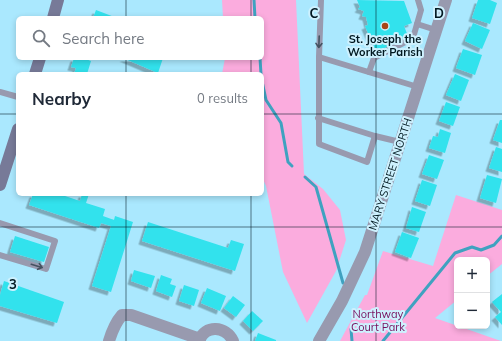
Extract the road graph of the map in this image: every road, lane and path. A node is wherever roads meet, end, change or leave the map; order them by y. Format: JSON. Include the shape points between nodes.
{"nodes":[{"id":1,"x":58,"y":0,"type":"edge"},
{"id":2,"x":321,"y":0,"type":"edge"},
{"id":3,"x":418,"y":0,"type":"edge"},
{"id":4,"x":446,"y":0,"type":"edge"},
{"id":5,"x":53,"y":16,"type":"edge"},
{"id":6,"x":417,"y":24,"type":"junction"},
{"id":7,"x":436,"y":30,"type":"junction"},
{"id":8,"x":319,"y":57,"type":"junction"},
{"id":9,"x":39,"y":60,"type":"edge"},
{"id":10,"x":36,"y":72,"type":"edge"},
{"id":11,"x":369,"y":72,"type":"junction"},
{"id":12,"x":418,"y":87,"type":"junction"},
{"id":13,"x":0,"y":92,"type":"edge"},
{"id":14,"x":16,"y":96,"type":"edge"},
{"id":15,"x":318,"y":118,"type":"junction"},
{"id":16,"x":16,"y":135,"type":"edge"},
{"id":17,"x":375,"y":136,"type":"junction"},
{"id":18,"x":400,"y":142,"type":"junction"},
{"id":19,"x":0,"y":182,"type":"edge"},
{"id":20,"x":0,"y":223,"type":"edge"},
{"id":21,"x":0,"y":255,"type":"edge"},
{"id":22,"x":200,"y":340,"type":"edge"},
{"id":23,"x":109,"y":341,"type":"edge"},
{"id":24,"x":233,"y":341,"type":"edge"},
{"id":25,"x":319,"y":341,"type":"edge"}],
"edges":[{"from":1,"to":5,"type":"main road"},
{"from":2,"to":8,"type":"lane","one_way":true},
{"from":3,"to":6,"type":"lane","via":[[421,10]]},
{"from":4,"to":7,"type":"street","name":"MARY STREET NORTH"},
{"from":6,"to":7,"type":"lane"},
{"from":6,"to":11,"type":"lane","via":[[412,38],[374,58]]},
{"from":7,"to":12,"type":"street","name":"MARY STREET NORTH"},
{"from":8,"to":11,"type":"lane"},
{"from":8,"to":15,"type":"lane"},
{"from":9,"to":10,"type":"main road"},
{"from":11,"to":12,"type":"lane"},
{"from":12,"to":18,"type":"street","name":"MARY STREET NORTH"},
{"from":13,"to":14,"type":"lane"},
{"from":15,"to":17,"type":"lane"},
{"from":15,"to":17,"type":"lane","via":[[319,144],[367,162]]},
{"from":16,"to":19,"type":"main road"},
{"from":17,"to":18,"type":"lane"},
{"from":18,"to":25,"type":"street","name":"MARY STREET NORTH","via":[[365,252],[342,301]]},
{"from":21,"to":20,"type":"lane","one_way":true,"via":[[46,269],[55,240]]},
{"from":22,"to":23,"type":"street","via":[[131,315],[122,315],[114,324]]},
{"from":22,"to":24,"type":"street","via":[[206,332],[217,329],[226,332]]}]}
